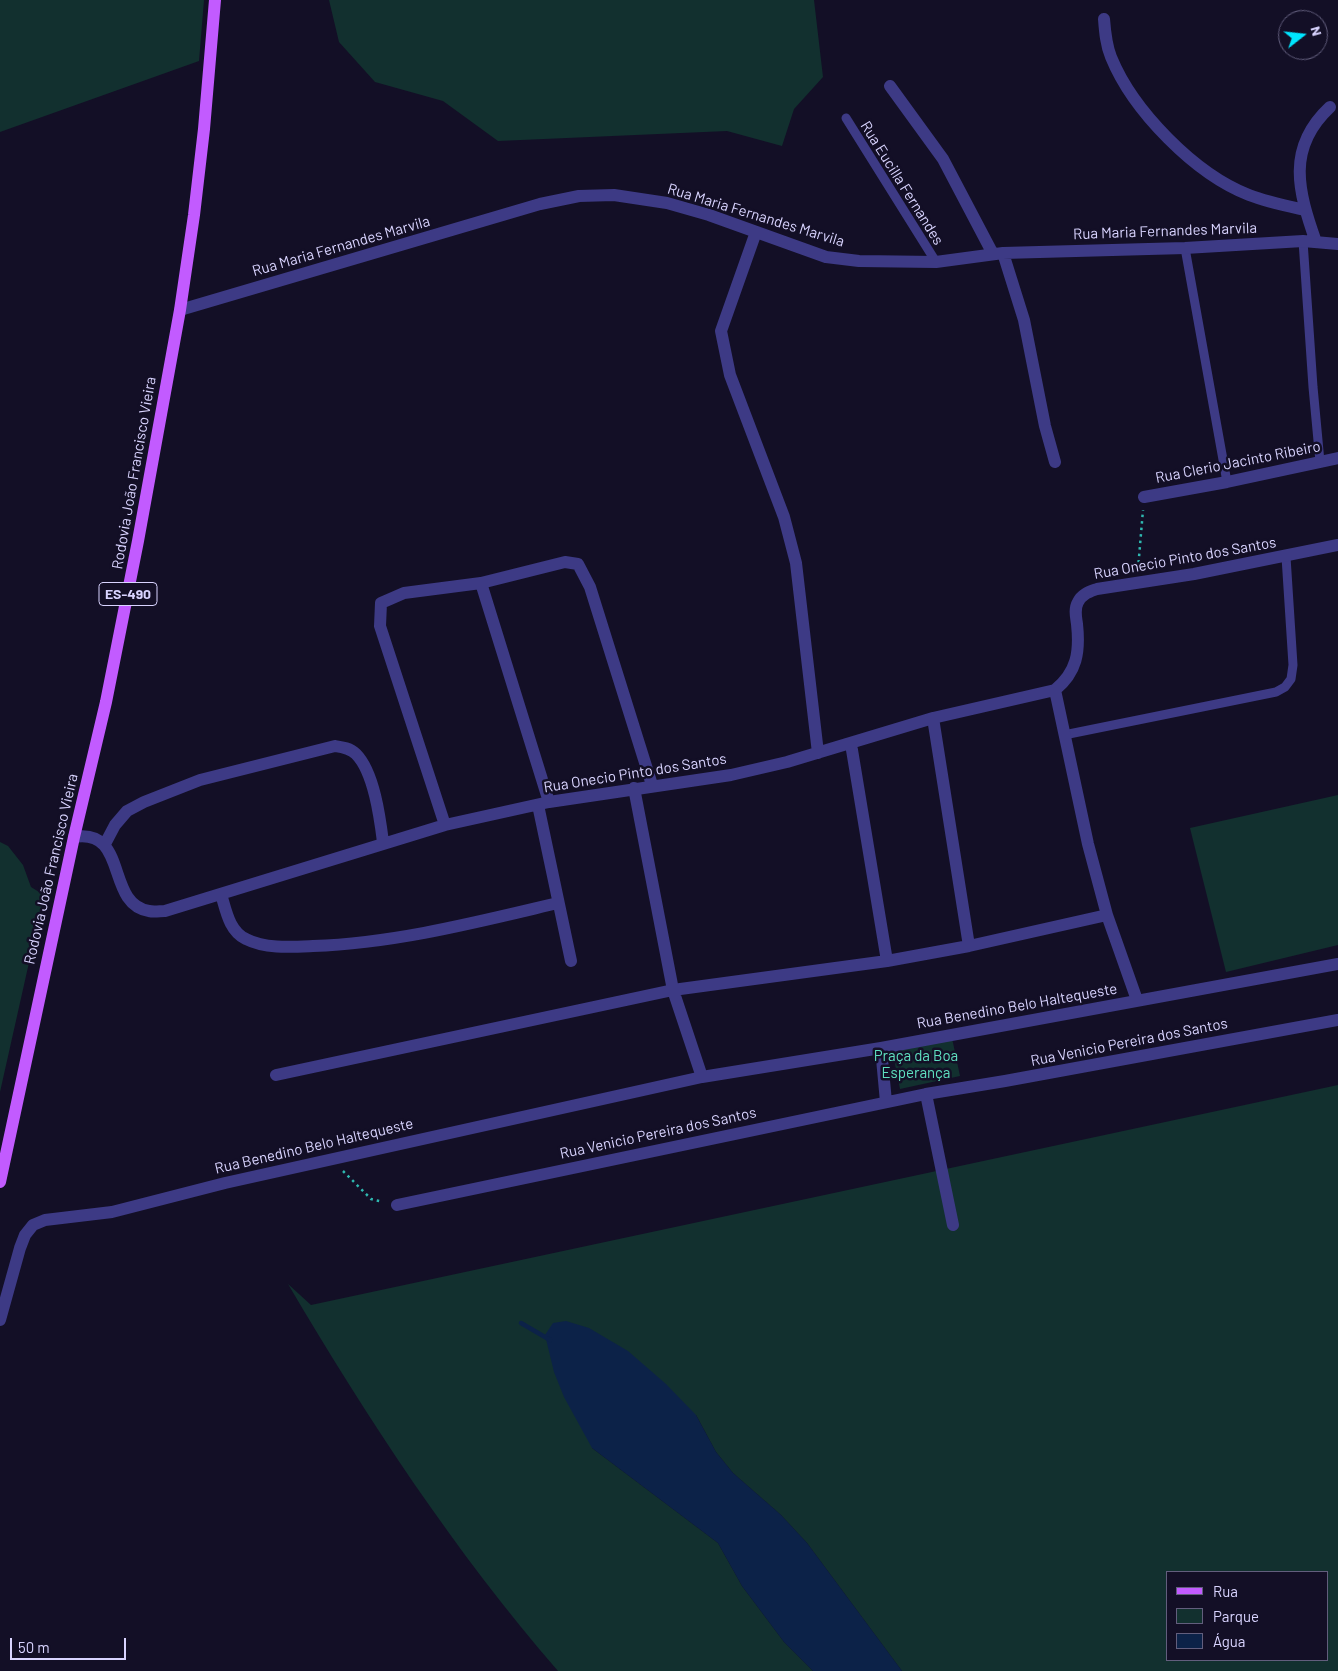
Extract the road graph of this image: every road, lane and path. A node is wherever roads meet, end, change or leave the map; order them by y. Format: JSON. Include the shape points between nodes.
{"nodes":[{"id":1,"x":214,"y":0,"type":"edge"},
{"id":2,"x":1104,"y":19,"type":"dead end"},
{"id":3,"x":890,"y":86,"type":"dead end"},
{"id":4,"x":1330,"y":107,"type":"dead end"},
{"id":5,"x":846,"y":118,"type":"dead end"},
{"id":6,"x":1305,"y":210,"type":"junction"},
{"id":7,"x":756,"y":232,"type":"junction"},
{"id":8,"x":1310,"y":241,"type":"junction"},
{"id":9,"x":1338,"y":244,"type":"edge"},
{"id":10,"x":1185,"y":248,"type":"junction"},
{"id":11,"x":998,"y":253,"type":"junction"},
{"id":12,"x":936,"y":262,"type":"junction"},
{"id":13,"x":180,"y":310,"type":"junction"},
{"id":14,"x":1338,"y":458,"type":"edge"},
{"id":15,"x":1055,"y":462,"type":"dead end"},
{"id":16,"x":1320,"y":462,"type":"junction"},
{"id":17,"x":1227,"y":482,"type":"junction"},
{"id":18,"x":1144,"y":497,"type":"joint"},
{"id":19,"x":1338,"y":545,"type":"edge"},
{"id":20,"x":1286,"y":557,"type":"junction"},
{"id":21,"x":1137,"y":583,"type":"junction"},
{"id":22,"x":481,"y":584,"type":"junction"},
{"id":23,"x":1055,"y":690,"type":"junction"},
{"id":24,"x":933,"y":718,"type":"junction"},
{"id":25,"x":1064,"y":735,"type":"junction"},
{"id":26,"x":851,"y":744,"type":"junction"},
{"id":27,"x":818,"y":753,"type":"junction"},
{"id":28,"x":652,"y":785,"type":"junction"},
{"id":29,"x":634,"y":788,"type":"junction"},
{"id":30,"x":543,"y":803,"type":"junction"},
{"id":31,"x":445,"y":825,"type":"junction"},
{"id":32,"x":74,"y":837,"type":"junction"},
{"id":33,"x":383,"y":842,"type":"junction"},
{"id":34,"x":105,"y":844,"type":"junction"},
{"id":35,"x":221,"y":894,"type":"junction"},
{"id":36,"x":558,"y":904,"type":"junction"},
{"id":37,"x":1107,"y":915,"type":"junction"},
{"id":38,"x":969,"y":946,"type":"junction"},
{"id":39,"x":571,"y":961,"type":"dead end"},
{"id":40,"x":887,"y":961,"type":"junction"},
{"id":41,"x":1338,"y":964,"type":"edge"},
{"id":42,"x":673,"y":990,"type":"junction"},
{"id":43,"x":1137,"y":1000,"type":"junction"},
{"id":44,"x":1338,"y":1020,"type":"edge"},
{"id":45,"x":881,"y":1048,"type":"junction"},
{"id":46,"x":276,"y":1075,"type":"dead end"},
{"id":47,"x":702,"y":1077,"type":"junction"},
{"id":48,"x":926,"y":1094,"type":"junction"},
{"id":49,"x":886,"y":1102,"type":"junction"},
{"id":50,"x":335,"y":1158,"type":"junction"},
{"id":51,"x":0,"y":1182,"type":"edge"},
{"id":52,"x":397,"y":1205,"type":"joint"},
{"id":53,"x":953,"y":1225,"type":"dead end"},
{"id":54,"x":0,"y":1320,"type":"edge"}],
"edges":[{"from":1,"to":13,"type":"main road","name":"Rodovia João Francisco Vieira","number":"ES-490","via":[[204,129]]},
{"from":2,"to":6,"type":"street","via":[[1111,56],[1128,90],[1145,113],[1196,163],[1220,181],[1250,195]]},
{"from":3,"to":11,"type":"street","via":[[943,159]]},
{"from":4,"to":6,"type":"street","via":[[1318,119],[1303,144],[1299,159]]},
{"from":5,"to":12,"type":"lane","name":"Rua Eucilla Fernandes"},
{"from":6,"to":8,"type":"street"},
{"from":7,"to":12,"type":"street","name":"Rua Maria Fernandes Marvila","via":[[826,256],[859,261]]},
{"from":7,"to":13,"type":"street","name":"Rua Maria Fernandes Marvila","via":[[667,203],[614,195],[579,196],[540,204]]},
{"from":7,"to":27,"type":"street","via":[[726,314],[722,341],[730,375],[784,517],[796,563]]},
{"from":8,"to":9,"type":"street","name":"Rua Maria Fernandes Marvila"},
{"from":8,"to":10,"type":"street","name":"Rua Maria Fernandes Marvila"},
{"from":8,"to":16,"type":"lane"},
{"from":10,"to":11,"type":"street","name":"Rua Maria Fernandes Marvila"},
{"from":10,"to":17,"type":"lane"},
{"from":11,"to":12,"type":"street","name":"Rua Maria Fernandes Marvila"},
{"from":11,"to":15,"type":"street","via":[[1024,320]]},
{"from":13,"to":32,"type":"main road","name":"Rodovia João Francisco Vieira","number":"ES-490","via":[[106,702]]},
{"from":14,"to":16,"type":"street","name":"Rua Clerio Jacinto Ribeiro"},
{"from":16,"to":17,"type":"street","name":"Rua Clerio Jacinto Ribeiro"},
{"from":17,"to":18,"type":"street","name":"Rua Clerio Jacinto Ribeiro"},
{"from":18,"to":21,"type":"path"},
{"from":19,"to":20,"type":"street","name":"Rua Onecio Pinto dos Santos"},
{"from":20,"to":21,"type":"street","name":"Rua Onecio Pinto dos Santos"},
{"from":20,"to":25,"type":"lane","via":[[1293,665],[1291,679],[1285,687],[1232,702]]},
{"from":21,"to":23,"type":"street","name":"Rua Onecio Pinto dos Santos","via":[[1097,589],[1078,601],[1074,668],[1067,680]]},
{"from":22,"to":28,"type":"street","via":[[565,562],[578,564],[590,587]]},
{"from":22,"to":30,"type":"street"},
{"from":22,"to":31,"type":"street","via":[[404,593],[381,603],[380,626]]},
{"from":23,"to":24,"type":"street","name":"Rua Onecio Pinto dos Santos"},
{"from":23,"to":25,"type":"street"},
{"from":24,"to":26,"type":"street","name":"Rua Onecio Pinto dos Santos"},
{"from":24,"to":38,"type":"street"},
{"from":25,"to":37,"type":"street"},
{"from":26,"to":27,"type":"street","name":"Rua Onecio Pinto dos Santos"},
{"from":26,"to":40,"type":"street"},
{"from":27,"to":28,"type":"street","name":"Rua Onecio Pinto dos Santos","via":[[731,775]]},
{"from":28,"to":29,"type":"street","name":"Rua Onecio Pinto dos Santos"},
{"from":29,"to":30,"type":"street","name":"Rua Onecio Pinto dos Santos"},
{"from":29,"to":42,"type":"street"},
{"from":30,"to":31,"type":"street","name":"Rua Onecio Pinto dos Santos"},
{"from":30,"to":36,"type":"street"},
{"from":31,"to":33,"type":"street","name":"Rua Onecio Pinto dos Santos"},
{"from":32,"to":34,"type":"street","via":[[95,837]]},
{"from":32,"to":51,"type":"main road","name":"Rodovia João Francisco Vieira","number":"ES-490"},
{"from":33,"to":34,"type":"street","via":[[379,816],[363,764],[355,753],[335,746],[200,780],[144,802],[127,812]]},
{"from":33,"to":35,"type":"street","name":"Rua Onecio Pinto dos Santos"},
{"from":34,"to":35,"type":"street","name":"Rua Onecio Pinto dos Santos","via":[[127,894],[137,906],[148,911],[165,911]]},
{"from":35,"to":36,"type":"street","via":[[230,923],[240,936],[256,943],[290,947],[350,945],[409,936]]},
{"from":36,"to":39,"type":"street"},
{"from":37,"to":38,"type":"street"},
{"from":37,"to":43,"type":"street"},
{"from":38,"to":40,"type":"street"},
{"from":40,"to":42,"type":"street"},
{"from":41,"to":43,"type":"street","name":"Rua Benedino Belo Haltequeste"},
{"from":42,"to":46,"type":"street"},
{"from":42,"to":47,"type":"street"},
{"from":43,"to":45,"type":"street","name":"Rua Benedino Belo Haltequeste"},
{"from":44,"to":48,"type":"street","name":"Rua Venicio Pereira dos Santos"},
{"from":45,"to":47,"type":"street","name":"Rua Benedino Belo Haltequeste"},
{"from":45,"to":49,"type":"street"},
{"from":47,"to":50,"type":"street","name":"Rua Benedino Belo Haltequeste"},
{"from":48,"to":49,"type":"street","name":"Rua Venicio Pereira dos Santos"},
{"from":48,"to":53,"type":"street"},
{"from":49,"to":52,"type":"street","name":"Rua Venicio Pereira dos Santos"},
{"from":50,"to":52,"type":"path","via":[[348,1178],[371,1199]]},
{"from":50,"to":54,"type":"street","name":"Rua Benedino Belo Haltequeste","via":[[112,1212],[60,1218],[34,1225],[20,1248]]}]}
